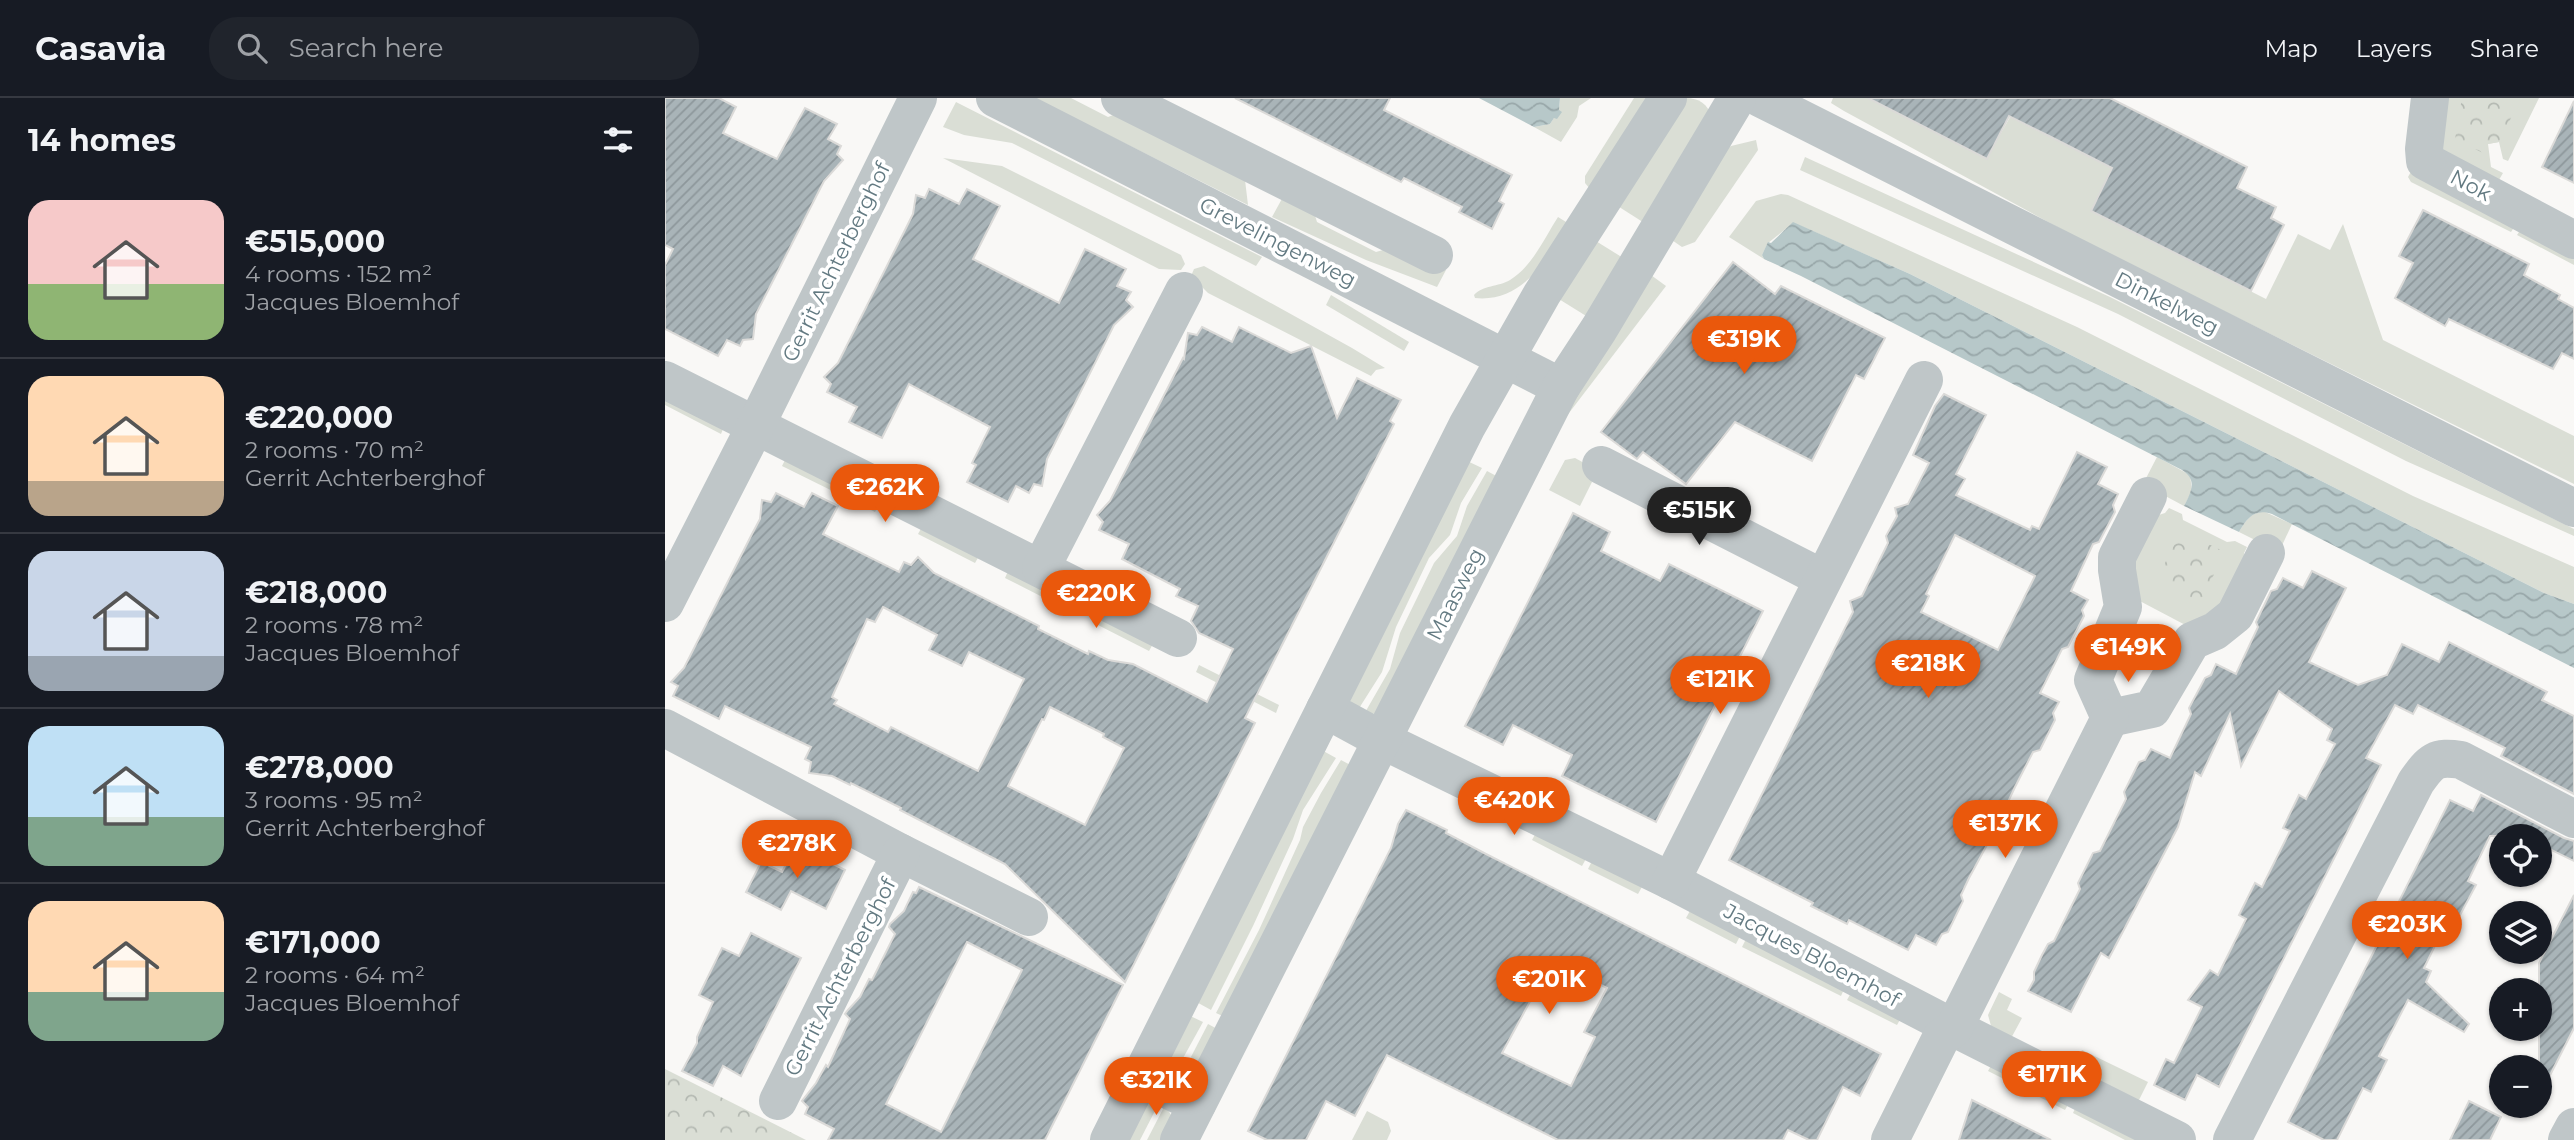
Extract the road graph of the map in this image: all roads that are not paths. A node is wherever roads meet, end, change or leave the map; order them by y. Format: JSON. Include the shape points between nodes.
{"nodes":[{"id":1,"x":918,"y":98,"type":"edge"},
{"id":2,"x":995,"y":98,"type":"edge"},
{"id":3,"x":1120,"y":98,"type":"edge"},
{"id":4,"x":1668,"y":98,"type":"edge"},
{"id":5,"x":1737,"y":98,"type":"edge"},
{"id":6,"x":1760,"y":98,"type":"edge"},
{"id":7,"x":2427,"y":99,"type":"edge"},
{"id":8,"x":1273,"y":174,"type":"junction"},
{"id":9,"x":1246,"y":226,"type":"junction"},
{"id":10,"x":2574,"y":240,"type":"edge"},
{"id":11,"x":1434,"y":255,"type":"dead end"},
{"id":12,"x":1184,"y":291,"type":"dead end"},
{"id":13,"x":1504,"y":359,"type":"junction"},
{"id":14,"x":665,"y":380,"type":"edge"},
{"id":15,"x":1924,"y":380,"type":"dead end"},
{"id":16,"x":1561,"y":387,"type":"junction"},
{"id":17,"x":755,"y":427,"type":"junction"},
{"id":18,"x":1601,"y":465,"type":"dead end"},
{"id":19,"x":2148,"y":496,"type":"dead end"},
{"id":20,"x":2574,"y":508,"type":"edge"},
{"id":21,"x":2266,"y":553,"type":"dead end"},
{"id":22,"x":1041,"y":568,"type":"junction"},
{"id":23,"x":1822,"y":578,"type":"junction"},
{"id":24,"x":665,"y":603,"type":"edge"},
{"id":25,"x":1178,"y":638,"type":"dead end"},
{"id":26,"x":1325,"y":709,"type":"junction"},
{"id":27,"x":2110,"y":718,"type":"junction"},
{"id":28,"x":665,"y":728,"type":"edge"},
{"id":29,"x":1382,"y":740,"type":"junction"},
{"id":30,"x":2574,"y":819,"type":"edge"},
{"id":31,"x":901,"y":853,"type":"junction"},
{"id":32,"x":1671,"y":881,"type":"junction"},
{"id":33,"x":1029,"y":916,"type":"dead end"},
{"id":34,"x":1954,"y":1028,"type":"junction"},
{"id":35,"x":1141,"y":1077,"type":"junction"},
{"id":36,"x":778,"y":1101,"type":"dead end"},
{"id":37,"x":1198,"y":1104,"type":"junction"},
{"id":38,"x":2574,"y":1127,"type":"edge"},
{"id":39,"x":1109,"y":1140,"type":"edge"},
{"id":40,"x":1179,"y":1140,"type":"edge"},
{"id":41,"x":1890,"y":1140,"type":"edge"},
{"id":42,"x":2177,"y":1140,"type":"edge"},
{"id":43,"x":2232,"y":1140,"type":"edge"},
{"id":44,"x":2567,"y":1140,"type":"edge"}],
"edges":[{"from":1,"to":17,"type":"street","name":"Gerrit Achterberghof"},
{"from":2,"to":9,"type":"street","name":"Grevelingenweg"},
{"from":3,"to":8,"type":"street"},
{"from":4,"to":13,"type":"street"},
{"from":5,"to":16,"type":"street","name":"Maasweg"},
{"from":6,"to":20,"type":"street","name":"Dinkelweg"},
{"from":7,"to":10,"type":"street","name":"Nok","via":[[2424,161]]},
{"from":8,"to":9,"type":"street"},
{"from":8,"to":11,"type":"street"},
{"from":9,"to":13,"type":"street","name":"Grevelingenweg"},
{"from":12,"to":22,"type":"street"},
{"from":13,"to":16,"type":"street","name":"Grevelingenweg"},
{"from":13,"to":26,"type":"street"},
{"from":14,"to":17,"type":"street"},
{"from":15,"to":23,"type":"street"},
{"from":16,"to":29,"type":"street","name":"Maasweg"},
{"from":17,"to":22,"type":"street"},
{"from":17,"to":24,"type":"street","name":"Gerrit Achterberghof"},
{"from":18,"to":23,"type":"street"},
{"from":19,"to":27,"type":"street","via":[[2117,557],[2123,607],[2093,680]]},
{"from":21,"to":27,"type":"street","via":[[2235,615],[2192,641],[2152,709]]},
{"from":22,"to":25,"type":"street"},
{"from":23,"to":32,"type":"street"},
{"from":26,"to":29,"type":"street","name":"Jacques Bloemhof"},
{"from":26,"to":35,"type":"street"},
{"from":27,"to":34,"type":"street"},
{"from":28,"to":31,"type":"street","name":"Gerrit Achterberghof"},
{"from":29,"to":32,"type":"street","name":"Jacques Bloemhof"},
{"from":29,"to":37,"type":"street","name":"Maasweg"},
{"from":30,"to":43,"type":"street","via":[[2461,760],[2444,757],[2430,763],[2416,782]]},
{"from":31,"to":33,"type":"street","name":"Gerrit Achterberghof"},
{"from":31,"to":36,"type":"street","name":"Gerrit Achterberghof"},
{"from":32,"to":34,"type":"street","name":"Jacques Bloemhof"},
{"from":34,"to":41,"type":"street","via":[[1941,1038]]},
{"from":34,"to":42,"type":"street","name":"Jacques Bloemhof"},
{"from":35,"to":37,"type":"street"},
{"from":35,"to":39,"type":"street"},
{"from":37,"to":40,"type":"street","name":"Maasweg"},
{"from":38,"to":44,"type":"street"}]}
